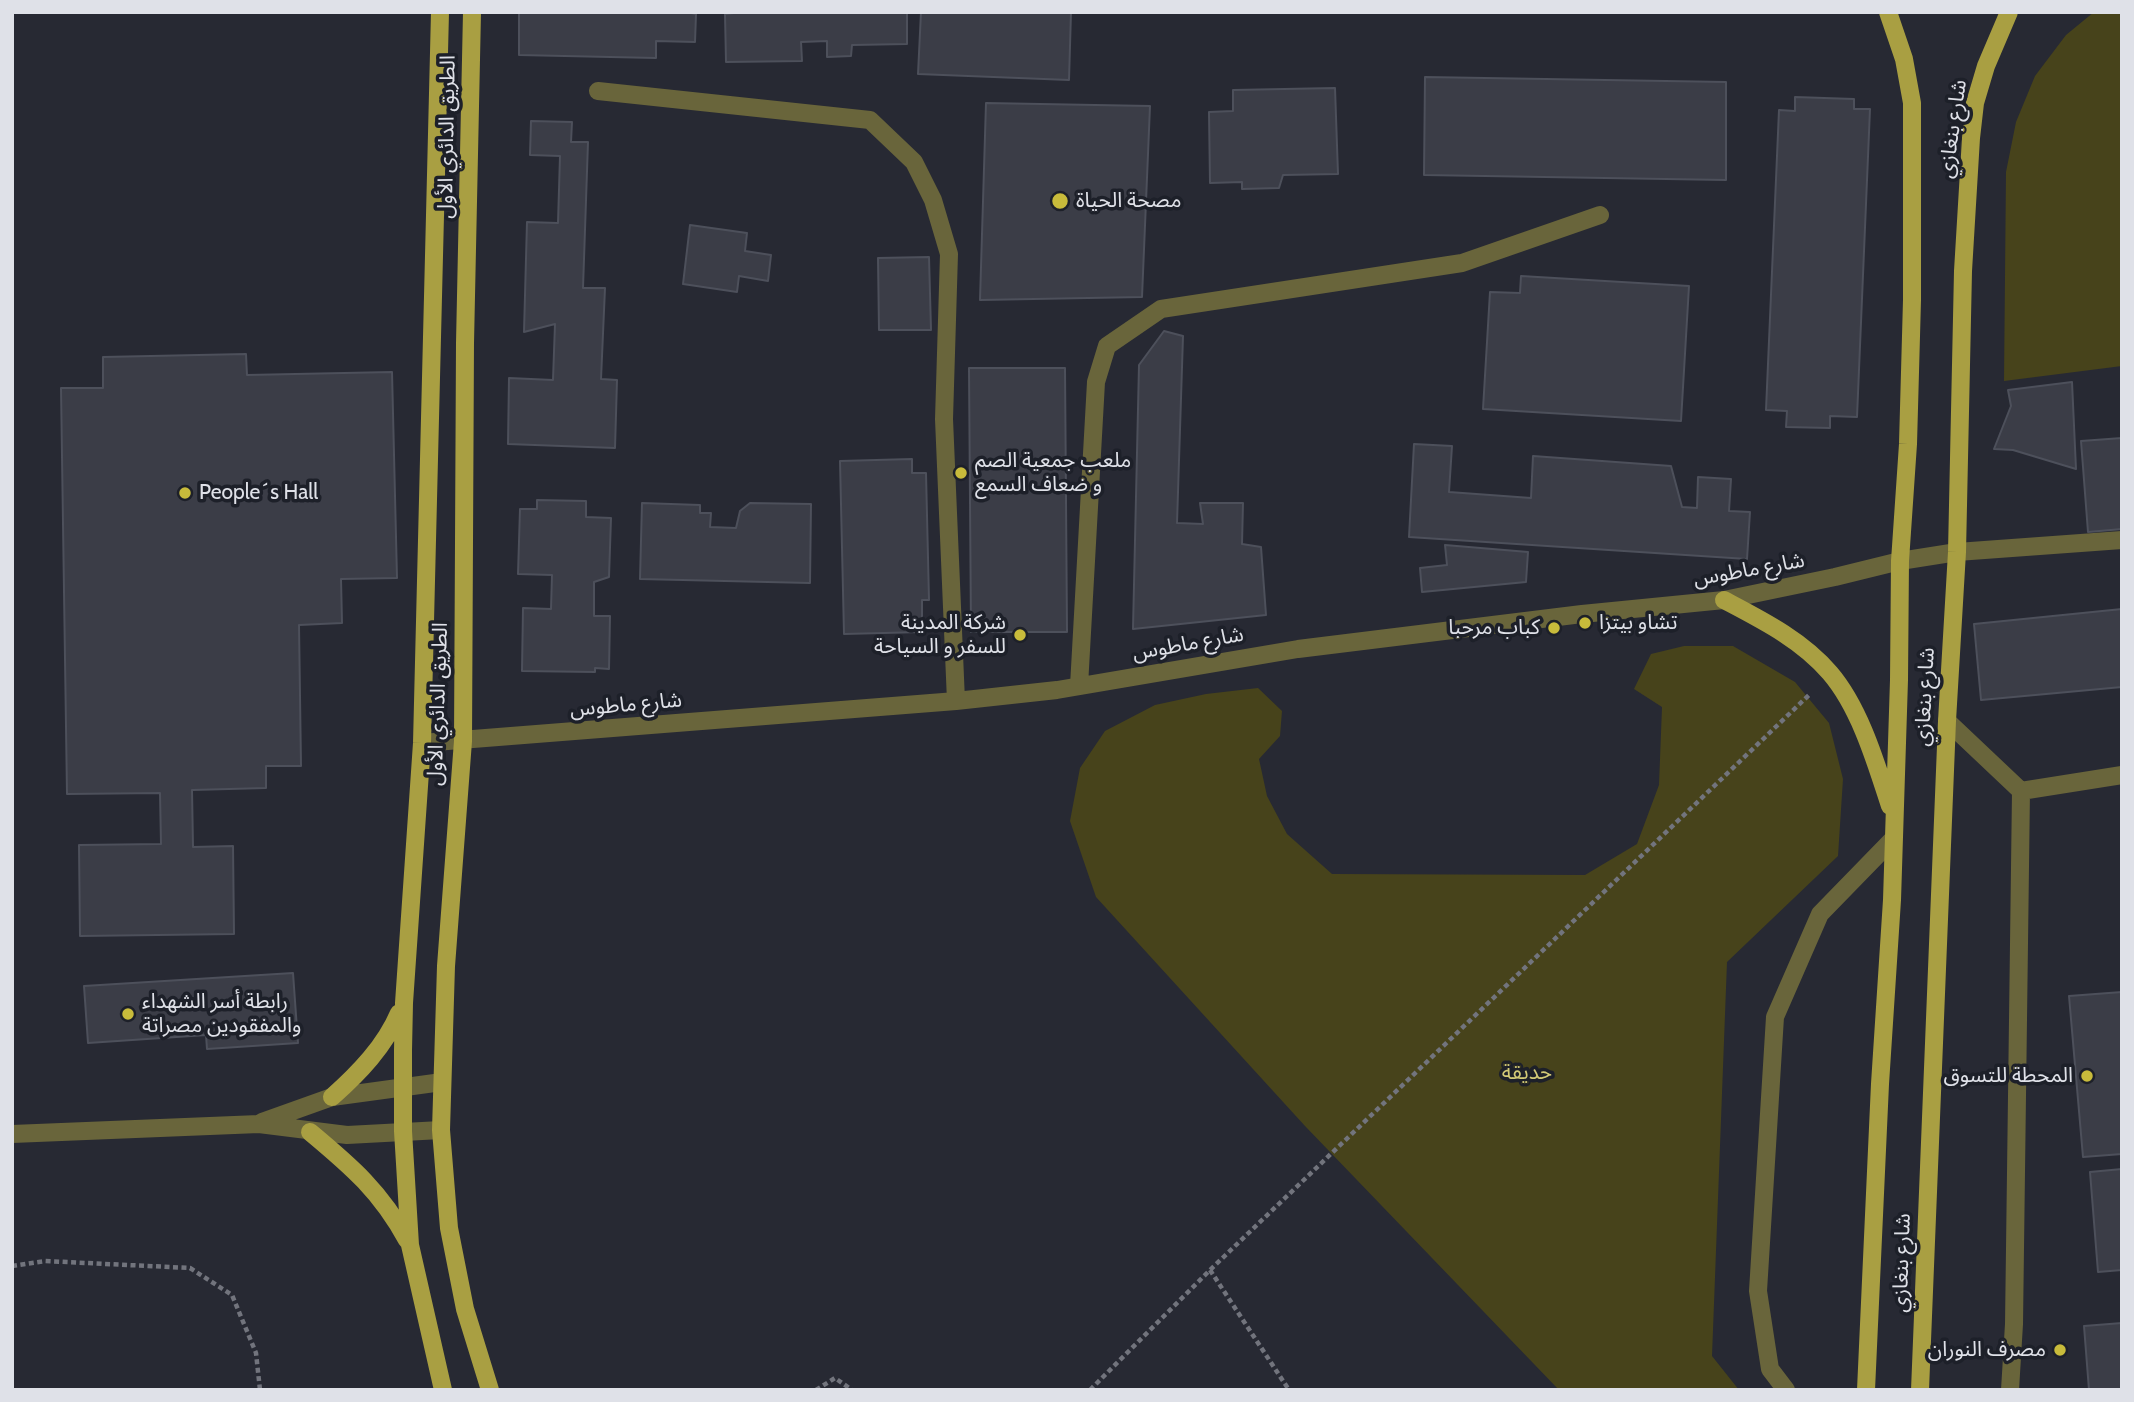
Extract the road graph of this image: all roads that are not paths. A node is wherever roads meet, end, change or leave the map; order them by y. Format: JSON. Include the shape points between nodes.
{"nodes":[{"id":1,"x":440,"y":12,"type":"edge"},
{"id":2,"x":472,"y":12,"type":"edge"},
{"id":3,"x":1888,"y":12,"type":"edge"},
{"id":4,"x":2009,"y":12,"type":"edge"},
{"id":5,"x":598,"y":91,"type":"dead end"},
{"id":6,"x":1600,"y":215,"type":"dead end"},
{"id":7,"x":2122,"y":540,"type":"edge"},
{"id":8,"x":1956,"y":552,"type":"junction"},
{"id":9,"x":1900,"y":561,"type":"junction"},
{"id":10,"x":1724,"y":600,"type":"junction"},
{"id":11,"x":1079,"y":686,"type":"junction"},
{"id":12,"x":956,"y":701,"type":"junction"},
{"id":13,"x":1947,"y":721,"type":"junction"},
{"id":14,"x":463,"y":741,"type":"junction"},
{"id":15,"x":422,"y":743,"type":"junction"},
{"id":16,"x":2122,"y":775,"type":"edge"},
{"id":17,"x":2021,"y":790,"type":"junction"},
{"id":18,"x":1894,"y":818,"type":"junction"},
{"id":19,"x":1893,"y":839,"type":"junction"},
{"id":20,"x":404,"y":1003,"type":"junction"},
{"id":21,"x":442,"y":1082,"type":"junction"},
{"id":22,"x":404,"y":1087,"type":"junction"},
{"id":23,"x":332,"y":1097,"type":"junction"},
{"id":24,"x":259,"y":1124,"type":"junction"},
{"id":25,"x":441,"y":1130,"type":"junction"},
{"id":26,"x":403,"y":1131,"type":"junction"},
{"id":27,"x":310,"y":1132,"type":"junction"},
{"id":28,"x":12,"y":1133,"type":"edge"},
{"id":29,"x":410,"y":1245,"type":"junction"},
{"id":30,"x":443,"y":1390,"type":"edge"},
{"id":31,"x":490,"y":1390,"type":"edge"},
{"id":32,"x":1786,"y":1390,"type":"edge"},
{"id":33,"x":1866,"y":1390,"type":"edge"},
{"id":34,"x":1920,"y":1390,"type":"edge"},
{"id":35,"x":2010,"y":1390,"type":"edge"}],
"edges":[{"from":1,"to":15,"type":"main road","name":"الطريق الدائري الأول"},
{"from":2,"to":14,"type":"main road","name":"الطريق الدائري الأول"},
{"from":3,"to":9,"type":"main road","name":"شارع بنغازي","via":[[1912,103],[1912,300]]},
{"from":4,"to":8,"type":"main road","name":"شارع بنغازي","via":[[1986,65],[1971,138]]},
{"from":5,"to":12,"type":"street","via":[[870,120],[915,162],[933,200],[949,254],[944,419]]},
{"from":6,"to":11,"type":"street","via":[[1462,263],[1161,309],[1107,346],[1096,382]]},
{"from":7,"to":8,"type":"street","name":"شارع ماطوس"},
{"from":8,"to":9,"type":"street","name":"شارع ماطوس"},
{"from":8,"to":13,"type":"main road","name":"شارع بنغازي"},
{"from":9,"to":10,"type":"street","name":"شارع ماطوس"},
{"from":9,"to":18,"type":"main road","name":"شارع بنغازي"},
{"from":10,"to":11,"type":"street","name":"شارع ماطوس","via":[[1298,649]]},
{"from":10,"to":18,"type":"main road","via":[[1777,629],[1831,674],[1865,734]]},
{"from":11,"to":12,"type":"street","name":"شارع ماطوس"},
{"from":12,"to":14,"type":"street","name":"شارع ماطوس"},
{"from":13,"to":17,"type":"street"},
{"from":13,"to":34,"type":"main road","name":"شارع بنغازي"},
{"from":14,"to":15,"type":"street","name":"شارع ماطوس"},
{"from":14,"to":21,"type":"main road","name":"الطريق الدائري الأول"},
{"from":15,"to":20,"type":"main road","name":"الطريق الدائري الأول"},
{"from":16,"to":17,"type":"street"},
{"from":17,"to":35,"type":"street"},
{"from":18,"to":19,"type":"main road","name":"شارع بنغازي"},
{"from":19,"to":32,"type":"street","via":[[1819,914],[1775,1017],[1758,1291],[1770,1368]]},
{"from":19,"to":33,"type":"main road","name":"شارع بنغازي"},
{"from":20,"to":22,"type":"main road","name":"الطريق الدائري الأول"},
{"from":20,"to":23,"type":"main road","via":[[391,1033]]},
{"from":21,"to":22,"type":"street"},
{"from":21,"to":25,"type":"main road","name":"الطريق الدائري الأول"},
{"from":22,"to":23,"type":"street"},
{"from":22,"to":26,"type":"main road","name":"الطريق الدائري الأول"},
{"from":23,"to":24,"type":"street"},
{"from":24,"to":27,"type":"street"},
{"from":24,"to":28,"type":"street"},
{"from":25,"to":26,"type":"street"},
{"from":25,"to":31,"type":"main road","name":"الطريق الدائري الأول","via":[[449,1228],[465,1309]]},
{"from":26,"to":27,"type":"street"},
{"from":26,"to":29,"type":"main road","name":"الطريق الدائري الأول"},
{"from":27,"to":29,"type":"main road","via":[[371,1186]]},
{"from":29,"to":30,"type":"main road","name":"الطريق الدائري الأول"}]}
